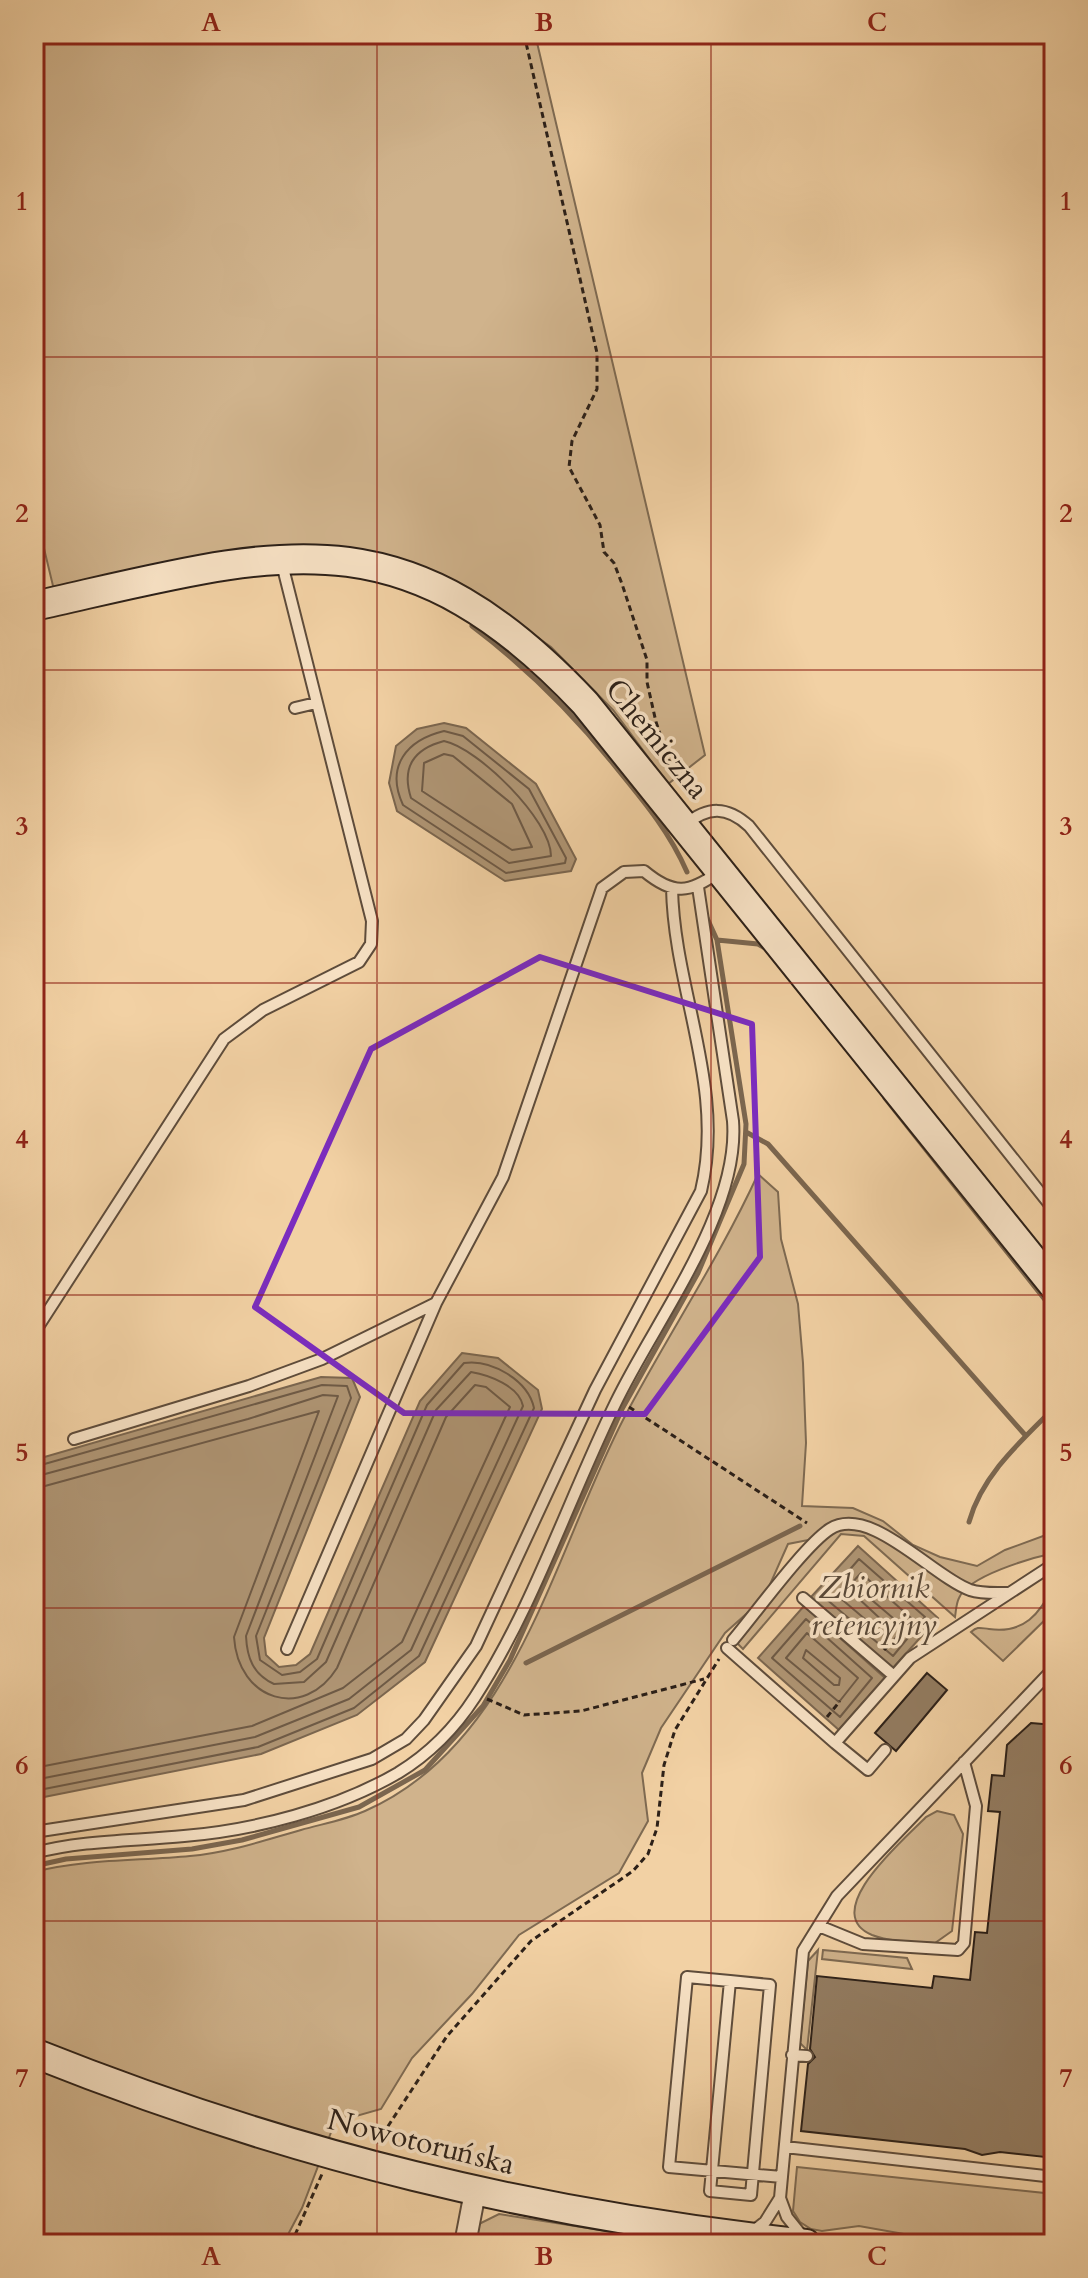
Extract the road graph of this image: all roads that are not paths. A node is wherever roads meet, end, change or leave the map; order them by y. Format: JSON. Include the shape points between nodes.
{"nodes":[{"id":1,"x":280,"y":558,"type":"junction"},
{"id":2,"x":34,"y":606,"type":"edge"},
{"id":3,"x":316,"y":703,"type":"junction"},
{"id":4,"x":295,"y":708,"type":"dead end"},
{"id":5,"x":684,"y":826,"type":"junction"},
{"id":6,"x":709,"y":879,"type":"junction"},
{"id":7,"x":672,"y":888,"type":"junction"},
{"id":8,"x":1054,"y":1210,"type":"edge"},
{"id":9,"x":1054,"y":1286,"type":"edge"},
{"id":10,"x":436,"y":1303,"type":"junction"},
{"id":11,"x":34,"y":1333,"type":"edge"},
{"id":12,"x":74,"y":1439,"type":"dead end"},
{"id":13,"x":1054,"y":1564,"type":"edge"},
{"id":14,"x":1009,"y":1593,"type":"junction"},
{"id":15,"x":803,"y":1598,"type":"dead end"},
{"id":16,"x":287,"y":1649,"type":"dead end"},
{"id":17,"x":1054,"y":1668,"type":"edge"},
{"id":18,"x":894,"y":1676,"type":"junction"},
{"id":19,"x":835,"y":1743,"type":"junction"},
{"id":20,"x":885,"y":1750,"type":"dead end"},
{"id":21,"x":964,"y":1762,"type":"junction"},
{"id":22,"x":34,"y":1832,"type":"edge"},
{"id":23,"x":34,"y":1853,"type":"edge"},
{"id":24,"x":819,"y":1926,"type":"junction"},
{"id":25,"x":730,"y":1981,"type":"junction"},
{"id":26,"x":792,"y":2055,"type":"junction"},
{"id":27,"x":42,"y":2056,"type":"edge"},
{"id":28,"x":807,"y":2056,"type":"dead end"},
{"id":29,"x":785,"y":2147,"type":"junction"},
{"id":30,"x":712,"y":2171,"type":"junction"},
{"id":31,"x":753,"y":2175,"type":"junction"},
{"id":32,"x":782,"y":2177,"type":"junction"},
{"id":33,"x":1054,"y":2177,"type":"edge"},
{"id":34,"x":475,"y":2192,"type":"junction"},
{"id":35,"x":780,"y":2198,"type":"junction"},
{"id":36,"x":743,"y":2237,"type":"junction"},
{"id":37,"x":465,"y":2244,"type":"edge"},
{"id":38,"x":806,"y":2244,"type":"edge"},
{"id":39,"x":815,"y":2244,"type":"edge"}],
"edges":[{"from":1,"to":2,"type":"street","name":"Chemiczna","via":[[217,565]]},
{"from":1,"to":3,"type":"lane"},
{"from":1,"to":5,"type":"street","name":"Chemiczna","via":[[392,569],[460,598],[560,677]]},
{"from":3,"to":4,"type":"lane"},
{"from":3,"to":11,"type":"lane","via":[[372,921],[371,944],[359,962],[263,1010],[224,1039]]},
{"from":5,"to":6,"type":"street","name":"Chemiczna"},
{"from":5,"to":8,"type":"lane","via":[[703,811],[721,809],[749,826]]},
{"from":6,"to":7,"type":"lane"},
{"from":6,"to":9,"type":"street","name":"Chemiczna"},
{"from":6,"to":23,"type":"lane","via":[[735,1142],[727,1183],[690,1265],[616,1401],[512,1632],[478,1692],[434,1747],[388,1778],[346,1797],[242,1827]]},
{"from":7,"to":10,"type":"lane","via":[[644,871],[624,872],[602,888],[503,1177]]},
{"from":7,"to":22,"type":"lane","via":[[709,1112],[708,1162],[701,1191],[595,1390],[476,1646],[454,1681],[406,1739],[342,1771],[244,1800]]},
{"from":10,"to":12,"type":"lane","via":[[322,1359]]},
{"from":10,"to":16,"type":"lane"},
{"from":13,"to":14,"type":"lane"},
{"from":14,"to":18,"type":"lane","via":[[910,1658]]},
{"from":14,"to":19,"type":"lane","via":[[973,1591],[875,1529],[845,1523],[822,1535],[730,1644]]},
{"from":15,"to":18,"type":"lane"},
{"from":17,"to":21,"type":"lane"},
{"from":18,"to":19,"type":"lane"},
{"from":19,"to":20,"type":"lane","via":[[868,1770]]},
{"from":21,"to":24,"type":"lane","via":[[837,1896]]},
{"from":21,"to":24,"type":"lane","via":[[976,1806],[964,1943],[958,1950],[863,1944]]},
{"from":24,"to":26,"type":"lane","via":[[803,1951]]},
{"from":25,"to":30,"type":"lane"},
{"from":25,"to":30,"type":"lane","via":[[687,1977],[669,2167]]},
{"from":25,"to":31,"type":"lane","via":[[770,1985]]},
{"from":26,"to":28,"type":"lane"},
{"from":26,"to":29,"type":"lane"},
{"from":27,"to":34,"type":"street","name":"Nowotoruńska","via":[[210,2119]]},
{"from":29,"to":32,"type":"lane"},
{"from":29,"to":33,"type":"lane"},
{"from":30,"to":31,"type":"lane"},
{"from":30,"to":31,"type":"lane","via":[[710,2191],[751,2195]]},
{"from":31,"to":32,"type":"lane"},
{"from":32,"to":35,"type":"lane"},
{"from":34,"to":36,"type":"street","name":"Nowotoruńska","via":[[640,2224]]},
{"from":34,"to":37,"type":"street"},
{"from":35,"to":36,"type":"lane","via":[[765,2222]]},
{"from":35,"to":39,"type":"lane","via":[[792,2225]]},
{"from":36,"to":38,"type":"street","name":"Nowotoruńska"}]}
